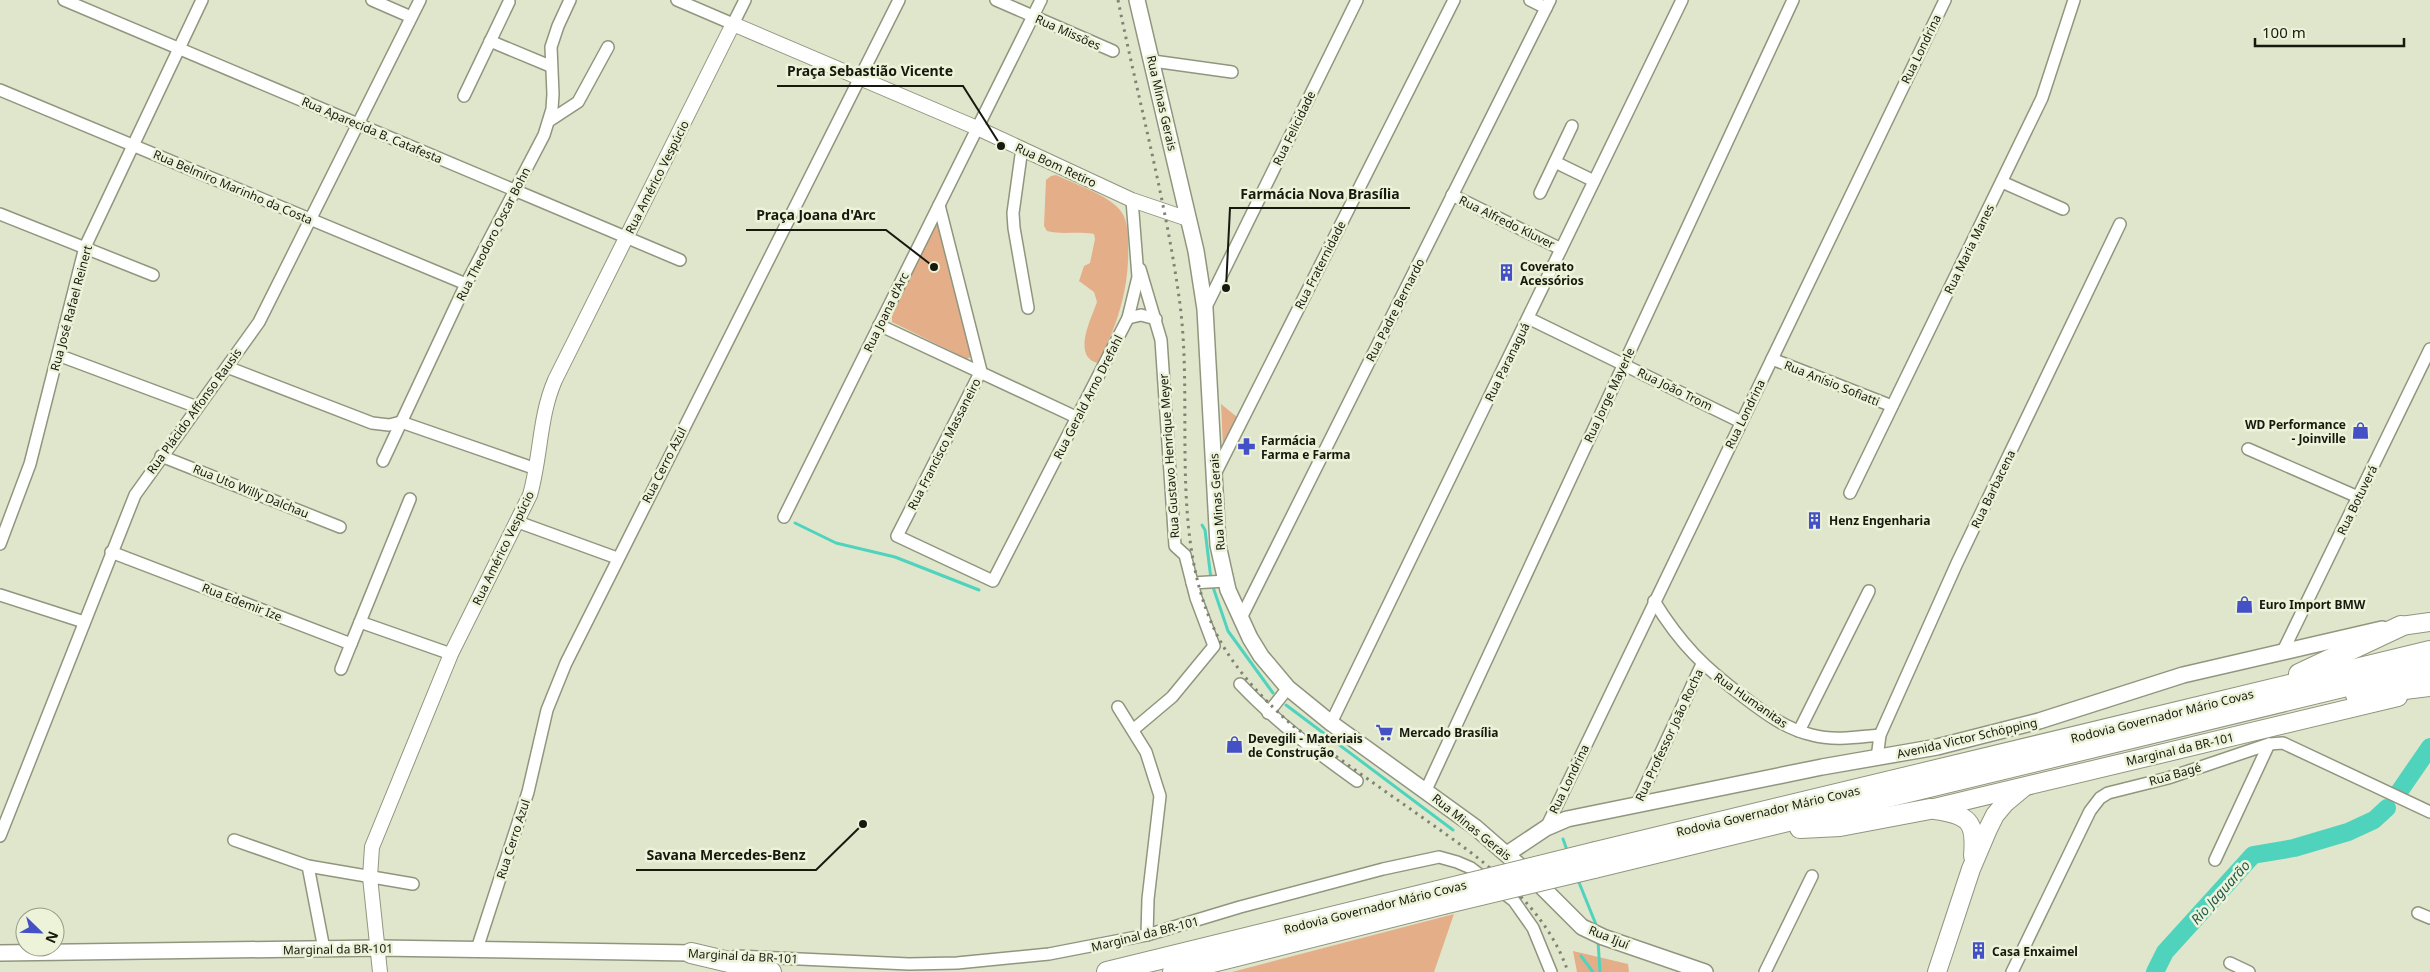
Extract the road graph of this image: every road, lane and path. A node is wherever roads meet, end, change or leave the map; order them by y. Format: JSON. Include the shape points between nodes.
{"nodes":[{"id":1,"x":64,"y":0,"type":"edge"},
{"id":2,"x":202,"y":0,"type":"edge"},
{"id":3,"x":372,"y":0,"type":"edge"},
{"id":4,"x":420,"y":0,"type":"edge"},
{"id":5,"x":570,"y":0,"type":"edge"},
{"id":6,"x":678,"y":0,"type":"edge"},
{"id":7,"x":745,"y":0,"type":"edge"},
{"id":8,"x":899,"y":0,"type":"edge"},
{"id":9,"x":996,"y":0,"type":"edge"},
{"id":10,"x":1041,"y":0,"type":"edge"},
{"id":11,"x":1137,"y":0,"type":"edge"},
{"id":12,"x":1357,"y":0,"type":"edge"},
{"id":13,"x":1454,"y":0,"type":"edge"},
{"id":14,"x":1530,"y":0,"type":"edge"},
{"id":15,"x":1682,"y":0,"type":"edge"},
{"id":16,"x":1793,"y":0,"type":"edge"},
{"id":17,"x":1945,"y":0,"type":"edge"},
{"id":18,"x":2074,"y":0,"type":"edge"},
{"id":19,"x":508,"y":2,"type":"dead end"},
{"id":20,"x":1548,"y":4,"type":"edge"},
{"id":21,"x":1033,"y":16,"type":"junction"},
{"id":22,"x":411,"y":17,"type":"junction"},
{"id":23,"x":733,"y":24,"type":"junction"},
{"id":24,"x":490,"y":41,"type":"junction"},
{"id":25,"x":608,"y":47,"type":"dead end"},
{"id":26,"x":179,"y":48,"type":"junction"},
{"id":27,"x":1113,"y":51,"type":"dead end"},
{"id":28,"x":1153,"y":62,"type":"junction"},
{"id":29,"x":550,"y":66,"type":"junction"},
{"id":30,"x":1232,"y":72,"type":"dead end"},
{"id":31,"x":859,"y":78,"type":"junction"},
{"id":32,"x":0,"y":90,"type":"edge"},
{"id":33,"x":464,"y":96,"type":"dead end"},
{"id":34,"x":549,"y":121,"type":"junction"},
{"id":35,"x":358,"y":124,"type":"junction"},
{"id":36,"x":1572,"y":126,"type":"dead end"},
{"id":37,"x":977,"y":128,"type":"junction"},
{"id":38,"x":133,"y":146,"type":"junction"},
{"id":39,"x":1022,"y":148,"type":"junction"},
{"id":40,"x":1555,"y":162,"type":"junction"},
{"id":41,"x":1594,"y":180,"type":"junction"},
{"id":42,"x":2002,"y":182,"type":"junction"},
{"id":43,"x":515,"y":191,"type":"junction"},
{"id":44,"x":1540,"y":193,"type":"dead end"},
{"id":45,"x":1452,"y":195,"type":"junction"},
{"id":46,"x":1132,"y":200,"type":"junction"},
{"id":47,"x":939,"y":205,"type":"junction"},
{"id":48,"x":2063,"y":209,"type":"dead end"},
{"id":49,"x":0,"y":214,"type":"edge"},
{"id":50,"x":1188,"y":219,"type":"junction"},
{"id":51,"x":311,"y":220,"type":"junction"},
{"id":52,"x":2120,"y":224,"type":"dead end"},
{"id":53,"x":626,"y":238,"type":"junction"},
{"id":54,"x":85,"y":247,"type":"junction"},
{"id":55,"x":1561,"y":249,"type":"junction"},
{"id":56,"x":680,"y":260,"type":"dead end"},
{"id":57,"x":1138,"y":261,"type":"junction"},
{"id":58,"x":153,"y":276,"type":"dead end"},
{"id":59,"x":466,"y":284,"type":"junction"},
{"id":60,"x":1028,"y":308,"type":"dead end"},
{"id":61,"x":1205,"y":309,"type":"junction"},
{"id":62,"x":1128,"y":318,"type":"junction"},
{"id":63,"x":1528,"y":318,"type":"junction"},
{"id":64,"x":1156,"y":319,"type":"junction"},
{"id":65,"x":879,"y":325,"type":"junction"},
{"id":66,"x":2430,"y":348,"type":"edge"},
{"id":67,"x":58,"y":355,"type":"junction"},
{"id":68,"x":1772,"y":359,"type":"junction"},
{"id":69,"x":1623,"y":364,"type":"junction"},
{"id":70,"x":227,"y":367,"type":"junction"},
{"id":71,"x":981,"y":372,"type":"junction"},
{"id":72,"x":1892,"y":406,"type":"junction"},
{"id":73,"x":197,"y":407,"type":"junction"},
{"id":74,"x":1078,"y":418,"type":"junction"},
{"id":75,"x":401,"y":422,"type":"junction"},
{"id":76,"x":1741,"y":422,"type":"junction"},
{"id":77,"x":2248,"y":448,"type":"dead end"},
{"id":78,"x":162,"y":456,"type":"junction"},
{"id":79,"x":383,"y":460,"type":"dead end"},
{"id":80,"x":536,"y":468,"type":"junction"},
{"id":81,"x":1213,"y":477,"type":"junction"},
{"id":82,"x":1850,"y":493,"type":"dead end"},
{"id":83,"x":2358,"y":497,"type":"junction"},
{"id":84,"x":410,"y":499,"type":"dead end"},
{"id":85,"x":784,"y":517,"type":"dead end"},
{"id":86,"x":518,"y":522,"type":"junction"},
{"id":87,"x":340,"y":527,"type":"dead end"},
{"id":88,"x":0,"y":544,"type":"edge"},
{"id":89,"x":111,"y":552,"type":"junction"},
{"id":90,"x":617,"y":558,"type":"junction"},
{"id":91,"x":993,"y":580,"type":"joint"},
{"id":92,"x":1226,"y":581,"type":"junction"},
{"id":93,"x":1192,"y":583,"type":"junction"},
{"id":94,"x":1869,"y":591,"type":"dead end"},
{"id":95,"x":0,"y":595,"type":"edge"},
{"id":96,"x":1654,"y":602,"type":"junction"},
{"id":97,"x":1240,"y":620,"type":"junction"},
{"id":98,"x":84,"y":622,"type":"junction"},
{"id":99,"x":360,"y":622,"type":"junction"},
{"id":100,"x":2430,"y":622,"type":"edge"},
{"id":101,"x":2401,"y":626,"type":"junction"},
{"id":102,"x":351,"y":644,"type":"junction"},
{"id":103,"x":2283,"y":651,"type":"junction"},
{"id":104,"x":2430,"y":651,"type":"edge"},
{"id":105,"x":451,"y":654,"type":"junction"},
{"id":106,"x":1702,"y":664,"type":"junction"},
{"id":107,"x":2430,"y":666,"type":"edge"},
{"id":108,"x":341,"y":669,"type":"dead end"},
{"id":109,"x":1240,"y":684,"type":"dead end"},
{"id":110,"x":1288,"y":688,"type":"junction"},
{"id":111,"x":2430,"y":688,"type":"edge"},
{"id":112,"x":2262,"y":700,"type":"junction"},
{"id":113,"x":1118,"y":708,"type":"dead end"},
{"id":114,"x":1268,"y":713,"type":"junction"},
{"id":115,"x":1331,"y":723,"type":"junction"},
{"id":116,"x":1134,"y":729,"type":"junction"},
{"id":117,"x":1798,"y":731,"type":"junction"},
{"id":118,"x":1880,"y":735,"type":"junction"},
{"id":119,"x":2269,"y":744,"type":"junction"},
{"id":120,"x":1877,"y":758,"type":"junction"},
{"id":121,"x":1357,"y":781,"type":"dead end"},
{"id":122,"x":2025,"y":786,"type":"junction"},
{"id":123,"x":1426,"y":790,"type":"junction"},
{"id":124,"x":1636,"y":806,"type":"junction"},
{"id":125,"x":1930,"y":809,"type":"junction"},
{"id":126,"x":2430,"y":812,"type":"edge"},
{"id":127,"x":1546,"y":828,"type":"junction"},
{"id":128,"x":1748,"y":831,"type":"junction"},
{"id":129,"x":0,"y":836,"type":"edge"},
{"id":130,"x":234,"y":840,"type":"dead end"},
{"id":131,"x":1507,"y":854,"type":"junction"},
{"id":132,"x":1595,"y":860,"type":"junction"},
{"id":133,"x":2215,"y":860,"type":"dead end"},
{"id":134,"x":308,"y":866,"type":"junction"},
{"id":135,"x":1971,"y":870,"type":"junction"},
{"id":136,"x":1530,"y":875,"type":"joint"},
{"id":137,"x":1812,"y":876,"type":"dead end"},
{"id":138,"x":370,"y":878,"type":"junction"},
{"id":139,"x":413,"y":884,"type":"dead end"},
{"id":140,"x":1440,"y":898,"type":"junction"},
{"id":141,"x":2418,"y":913,"type":"dead end"},
{"id":142,"x":2430,"y":918,"type":"edge"},
{"id":143,"x":1147,"y":935,"type":"junction"},
{"id":144,"x":379,"y":948,"type":"junction"},
{"id":145,"x":324,"y":949,"type":"junction"},
{"id":146,"x":477,"y":950,"type":"junction"},
{"id":147,"x":0,"y":953,"type":"edge"},
{"id":148,"x":692,"y":953,"type":"junction"},
{"id":149,"x":2230,"y":963,"type":"dead end"},
{"id":150,"x":380,"y":972,"type":"edge"},
{"id":151,"x":771,"y":972,"type":"edge"},
{"id":152,"x":1106,"y":972,"type":"edge"},
{"id":153,"x":1172,"y":972,"type":"edge"},
{"id":154,"x":1551,"y":972,"type":"edge"},
{"id":155,"x":1705,"y":972,"type":"edge"},
{"id":156,"x":1765,"y":972,"type":"edge"},
{"id":157,"x":1937,"y":972,"type":"edge"},
{"id":158,"x":2012,"y":972,"type":"edge"},
{"id":159,"x":2249,"y":972,"type":"edge"}],
"edges":[{"from":1,"to":26,"type":"street","name":"Rua Aparecida B. Catafesta"},
{"from":2,"to":26,"type":"street","name":"Rua José Rafael Reinert"},
{"from":3,"to":22,"type":"street"},
{"from":4,"to":22,"type":"street","name":"Rua Plácido Affonso Rausis"},
{"from":5,"to":29,"type":"street","name":"Rua Theodoro Oscar Bohn","via":[[554,36]]},
{"from":6,"to":23,"type":"street","name":"Rua Bom Retiro"},
{"from":7,"to":23,"type":"street","name":"Rua Américo Vespúcio"},
{"from":8,"to":31,"type":"street","name":"Rua Cerro Azul"},
{"from":9,"to":21,"type":"street","name":"Rua Missões"},
{"from":10,"to":21,"type":"street","name":"Rua Joana d'Arc"},
{"from":11,"to":28,"type":"main road","name":"Rua Minas Gerais"},
{"from":12,"to":61,"type":"street","name":"Rua Felicidade"},
{"from":13,"to":81,"type":"street","name":"Rua Fraternidade"},
{"from":14,"to":20,"type":"street"},
{"from":15,"to":41,"type":"street","name":"Rua Paranaguá"},
{"from":16,"to":69,"type":"street","name":"Rua Jorge Mayerle"},
{"from":17,"to":68,"type":"street","name":"Rua Londrina"},
{"from":18,"to":42,"type":"street","name":"Rua Maria Manes","via":[[2042,98]]},
{"from":19,"to":24,"type":"street"},
{"from":20,"to":45,"type":"street","name":"Rua Padre Bernardo"},
{"from":21,"to":27,"type":"street","name":"Rua Missões"},
{"from":21,"to":37,"type":"street","name":"Rua Joana d'Arc"},
{"from":22,"to":35,"type":"street","name":"Rua Plácido Affonso Rausis"},
{"from":23,"to":31,"type":"street","name":"Rua Bom Retiro"},
{"from":23,"to":53,"type":"street","name":"Rua Américo Vespúcio"},
{"from":24,"to":29,"type":"street"},
{"from":24,"to":33,"type":"street"},
{"from":25,"to":34,"type":"street","via":[[578,102]]},
{"from":26,"to":35,"type":"street","name":"Rua Aparecida B. Catafesta"},
{"from":26,"to":38,"type":"street","name":"Rua José Rafael Reinert"},
{"from":28,"to":30,"type":"street"},
{"from":28,"to":50,"type":"main road","name":"Rua Minas Gerais"},
{"from":29,"to":34,"type":"street","name":"Rua Theodoro Oscar Bohn","via":[[553,94]]},
{"from":31,"to":37,"type":"street","name":"Rua Bom Retiro"},
{"from":31,"to":90,"type":"street","name":"Rua Cerro Azul"},
{"from":32,"to":38,"type":"street","name":"Rua Belmiro Marinho da Costa"},
{"from":34,"to":43,"type":"street","name":"Rua Theodoro Oscar Bohn"},
{"from":35,"to":43,"type":"street","name":"Rua Aparecida B. Catafesta"},
{"from":35,"to":51,"type":"street","name":"Rua Plácido Affonso Rausis"},
{"from":36,"to":40,"type":"street"},
{"from":37,"to":39,"type":"street","name":"Rua Bom Retiro"},
{"from":37,"to":47,"type":"street","name":"Rua Joana d'Arc"},
{"from":38,"to":51,"type":"street","name":"Rua Belmiro Marinho da Costa"},
{"from":38,"to":54,"type":"street","name":"Rua José Rafael Reinert"},
{"from":39,"to":46,"type":"street","name":"Rua Bom Retiro"},
{"from":39,"to":60,"type":"street","via":[[1014,221]]},
{"from":40,"to":41,"type":"street"},
{"from":40,"to":44,"type":"street"},
{"from":41,"to":55,"type":"street","name":"Rua Paranaguá"},
{"from":42,"to":48,"type":"street"},
{"from":42,"to":72,"type":"street","name":"Rua Maria Manes"},
{"from":43,"to":53,"type":"street","name":"Rua Aparecida B. Catafesta"},
{"from":43,"to":59,"type":"street","name":"Rua Theodoro Oscar Bohn"},
{"from":45,"to":55,"type":"street","name":"Rua Alfredo Kluver"},
{"from":45,"to":97,"type":"street","name":"Rua Padre Bernardo"},
{"from":46,"to":50,"type":"street","name":"Rua Bom Retiro"},
{"from":46,"to":57,"type":"street","name":"Rua Gerald Arno Drefahl"},
{"from":47,"to":65,"type":"street","name":"Rua Joana d'Arc"},
{"from":47,"to":71,"type":"street","name":"Rua Francisco Massaneiro"},
{"from":49,"to":54,"type":"street"},
{"from":50,"to":61,"type":"main road","name":"Rua Minas Gerais"},
{"from":51,"to":59,"type":"street","name":"Rua Belmiro Marinho da Costa"},
{"from":51,"to":70,"type":"street","name":"Rua Plácido Affonso Rausis","via":[[259,322]]},
{"from":52,"to":118,"type":"street","name":"Rua Barbacena","via":[[1957,563]]},
{"from":53,"to":56,"type":"street","name":"Rua Aparecida B. Catafesta"},
{"from":53,"to":80,"type":"street","name":"Rua Américo Vespúcio","via":[[548,396]]},
{"from":54,"to":58,"type":"street"},
{"from":54,"to":67,"type":"street","name":"Rua José Rafael Reinert"},
{"from":55,"to":63,"type":"street","name":"Rua Paranaguá"},
{"from":57,"to":62,"type":"street","name":"Rua Gerald Arno Drefahl","via":[[1136,287]]},
{"from":57,"to":64,"type":"street","name":"Rua Gustavo Henrique Meyer"},
{"from":59,"to":75,"type":"street","name":"Rua Theodoro Oscar Bohn"},
{"from":61,"to":81,"type":"main road","name":"Rua Minas Gerais"},
{"from":62,"to":64,"type":"street","via":[[1141,315]]},
{"from":62,"to":74,"type":"street","name":"Rua Gerald Arno Drefahl"},
{"from":63,"to":69,"type":"street","name":"Rua João Trom"},
{"from":63,"to":115,"type":"street","name":"Rua Paranaguá"},
{"from":64,"to":93,"type":"street","name":"Rua Gustavo Henrique Meyer","via":[[1161,340],[1175,546],[1186,555]]},
{"from":65,"to":71,"type":"street"},
{"from":65,"to":85,"type":"street","name":"Rua Joana d'Arc"},
{"from":66,"to":83,"type":"street","name":"Rua Botuverá"},
{"from":67,"to":73,"type":"street"},
{"from":67,"to":88,"type":"street","name":"Rua José Rafael Reinert","via":[[30,464]]},
{"from":68,"to":72,"type":"street","name":"Rua Anísio Sofiatti"},
{"from":68,"to":76,"type":"street","name":"Rua Londrina"},
{"from":69,"to":76,"type":"street","name":"Rua João Trom"},
{"from":69,"to":123,"type":"street","name":"Rua Jorge Mayerle"},
{"from":70,"to":73,"type":"street","name":"Rua Plácido Affonso Rausis"},
{"from":70,"to":75,"type":"street","via":[[372,423]]},
{"from":71,"to":74,"type":"street"},
{"from":71,"to":91,"type":"street","name":"Rua Francisco Massaneiro","via":[[896,536]]},
{"from":72,"to":82,"type":"street","name":"Rua Maria Manes"},
{"from":73,"to":78,"type":"street","name":"Rua Plácido Affonso Rausis"},
{"from":74,"to":91,"type":"street","name":"Rua Gerald Arno Drefahl"},
{"from":75,"to":79,"type":"street","name":"Rua Theodoro Oscar Bohn"},
{"from":75,"to":80,"type":"street"},
{"from":76,"to":96,"type":"street","name":"Rua Londrina"},
{"from":77,"to":83,"type":"street"},
{"from":78,"to":87,"type":"street","name":"Rua Uto Willy Dalchau"},
{"from":78,"to":89,"type":"street","name":"Rua Plácido Affonso Rausis","via":[[134,495]]},
{"from":80,"to":86,"type":"street","name":"Rua Américo Vespúcio","via":[[530,495]]},
{"from":81,"to":92,"type":"main road","name":"Rua Minas Gerais","via":[[1216,526]]},
{"from":83,"to":103,"type":"street","name":"Rua Botuverá"},
{"from":84,"to":99,"type":"street"},
{"from":86,"to":90,"type":"street"},
{"from":86,"to":105,"type":"street","name":"Rua Américo Vespúcio"},
{"from":89,"to":98,"type":"street","name":"Rua Plácido Affonso Rausis"},
{"from":89,"to":102,"type":"street","name":"Rua Edemir Ize"},
{"from":90,"to":146,"type":"street","name":"Rua Cerro Azul","via":[[577,638],[547,710],[528,792]]},
{"from":92,"to":93,"type":"street"},
{"from":92,"to":97,"type":"main road","name":"Rua Minas Gerais"},
{"from":93,"to":116,"type":"street","name":"Rua Gustavo Henrique Meyer","via":[[1214,646],[1172,697]]},
{"from":94,"to":117,"type":"street"},
{"from":95,"to":98,"type":"street"},
{"from":96,"to":106,"type":"street","name":"Rua Humanitas"},
{"from":96,"to":127,"type":"street","name":"Rua Londrina"},
{"from":97,"to":110,"type":"main road","name":"Rua Minas Gerais","via":[[1261,656]]},
{"from":98,"to":129,"type":"street","name":"Rua Plácido Affonso Rausis"},
{"from":99,"to":102,"type":"street"},
{"from":99,"to":105,"type":"street"},
{"from":100,"to":101,"type":"main road","name":"Avenida Victor Schöpping"},
{"from":101,"to":103,"type":"main road","name":"Avenida Victor Schöpping"},
{"from":101,"to":112,"type":"highway"},
{"from":102,"to":108,"type":"street"},
{"from":103,"to":120,"type":"main road","name":"Avenida Victor Schöpping","via":[[2175,677],[2008,730]]},
{"from":104,"to":112,"type":"highway","name":"Rodovia Governador Mário Covas"},
{"from":105,"to":138,"type":"street","name":"Rua Américo Vespúcio","via":[[372,847]]},
{"from":106,"to":117,"type":"street","name":"Rua Humanitas","via":[[1773,718]]},
{"from":106,"to":124,"type":"street","name":"Rua Professor João Rocha"},
{"from":107,"to":112,"type":"highway","name":"Rodovia Governador Mário Covas"},
{"from":109,"to":114,"type":"street"},
{"from":110,"to":114,"type":"street"},
{"from":110,"to":115,"type":"main road","name":"Rua Minas Gerais"},
{"from":111,"to":112,"type":"highway"},
{"from":111,"to":122,"type":"main road","name":"Marginal da BR-101","via":[[2296,723]]},
{"from":112,"to":128,"type":"highway","name":"Rodovia Governador Mário Covas"},
{"from":112,"to":132,"type":"highway","name":"Rodovia Governador Mário Covas"},
{"from":113,"to":116,"type":"street"},
{"from":114,"to":121,"type":"street"},
{"from":115,"to":123,"type":"main road","name":"Rua Minas Gerais"},
{"from":116,"to":143,"type":"street","via":[[1151,762],[1160,796]]},
{"from":117,"to":118,"type":"street","name":"Rua Humanitas","via":[[1830,738]]},
{"from":118,"to":120,"type":"street","name":"Rua Barbacena"},
{"from":119,"to":126,"type":"street","name":"Rua Bagé","via":[[2291,745]]},
{"from":119,"to":133,"type":"street"},
{"from":119,"to":158,"type":"street","name":"Rua Bagé","via":[[2168,778],[2117,789],[2100,798],[2090,811]]},
{"from":120,"to":124,"type":"main road","name":"Avenida Victor Schöpping"},
{"from":122,"to":125,"type":"main road","name":"Marginal da BR-101"},
{"from":122,"to":135,"type":"main road","via":[[1995,815]]},
{"from":123,"to":131,"type":"main road","name":"Rua Minas Gerais"},
{"from":124,"to":127,"type":"main road","name":"Avenida Victor Schöpping","via":[[1567,820]]},
{"from":125,"to":128,"type":"highway","via":[[1840,826]]},
{"from":125,"to":135,"type":"main road","via":[[1954,813],[1971,824],[1975,836]]},
{"from":127,"to":131,"type":"main road","name":"Avenida Victor Schöpping"},
{"from":128,"to":132,"type":"highway","name":"Rodovia Governador Mário Covas"},
{"from":130,"to":134,"type":"street"},
{"from":131,"to":136,"type":"main road","name":"Rua Minas Gerais"},
{"from":132,"to":140,"type":"highway","name":"Rodovia Governador Mário Covas","bridge":true},
{"from":134,"to":138,"type":"street"},
{"from":134,"to":145,"type":"street"},
{"from":135,"to":157,"type":"main road"},
{"from":136,"to":155,"type":"main road","name":"Rua Ijuí","via":[[1572,918],[1591,932]]},
{"from":137,"to":156,"type":"street"},
{"from":138,"to":139,"type":"street"},
{"from":138,"to":144,"type":"street","name":"Rua Américo Vespúcio"},
{"from":140,"to":152,"type":"highway","name":"Rodovia Governador Mário Covas"},
{"from":140,"to":153,"type":"highway","name":"Rodovia Governador Mário Covas"},
{"from":141,"to":142,"type":"street"},
{"from":143,"to":148,"type":"street","name":"Marginal da BR-101","via":[[1049,954],[957,963],[862,962]]},
{"from":143,"to":154,"type":"street","name":"Marginal da BR-101","via":[[1240,906],[1426,859],[1447,858],[1471,868],[1501,889],[1522,911],[1540,942]]},
{"from":144,"to":145,"type":"main road","name":"Marginal da BR-101"},
{"from":144,"to":146,"type":"main road","name":"Marginal da BR-101"},
{"from":144,"to":150,"type":"street","name":"Rua Américo Vespúcio"},
{"from":145,"to":147,"type":"main road","name":"Marginal da BR-101"},
{"from":146,"to":148,"type":"main road","name":"Marginal da BR-101"},
{"from":148,"to":151,"type":"highway"},
{"from":149,"to":159,"type":"street"}]}
